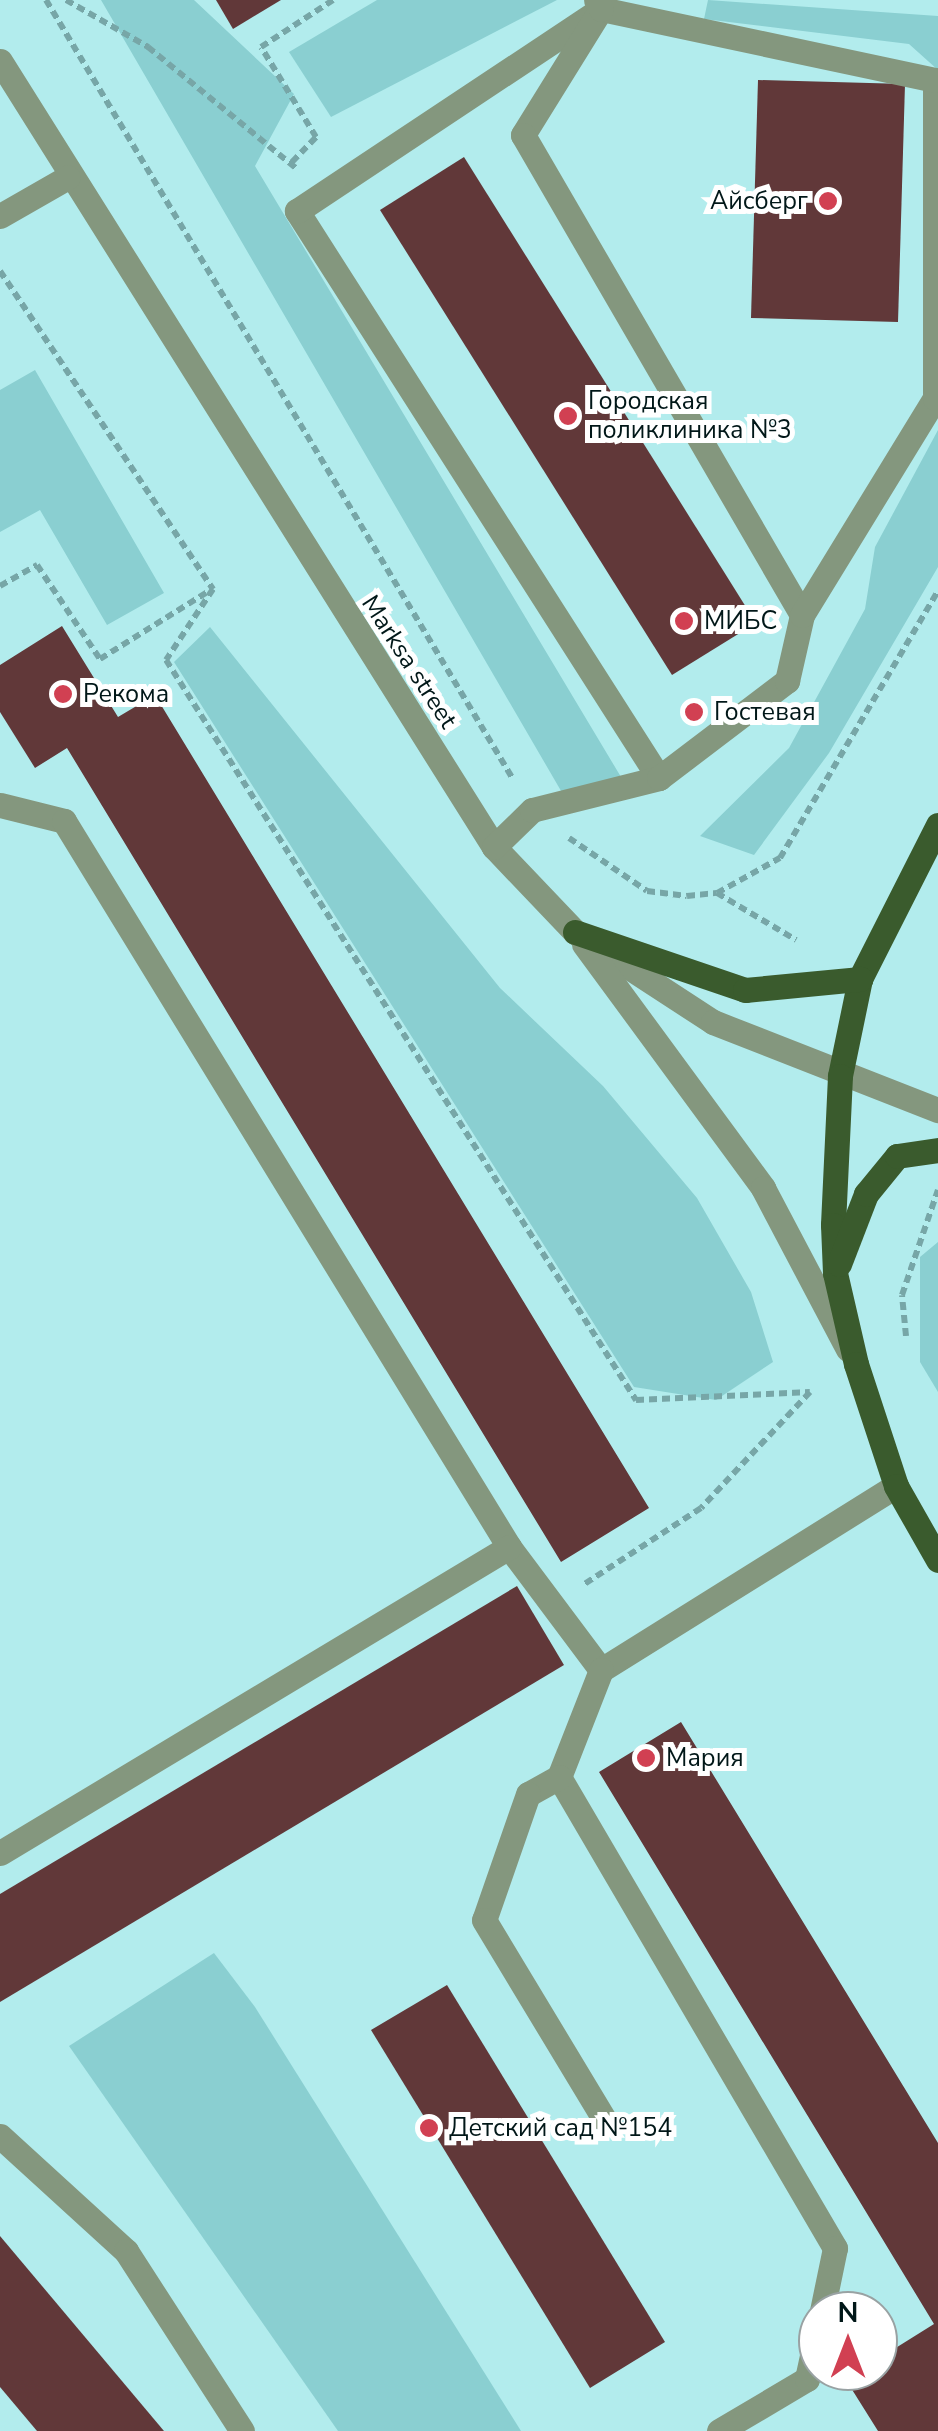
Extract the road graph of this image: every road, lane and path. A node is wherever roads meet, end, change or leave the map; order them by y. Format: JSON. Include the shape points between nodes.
{"nodes":[{"id":1,"x":46,"y":0,"type":"edge"},
{"id":2,"x":66,"y":0,"type":"edge"},
{"id":3,"x":333,"y":0,"type":"edge"},
{"id":4,"x":598,"y":4,"type":"edge"},
{"id":5,"x":0,"y":61,"type":"edge"},
{"id":6,"x":68,"y":178,"type":"junction"},
{"id":7,"x":0,"y":216,"type":"edge"},
{"id":8,"x":0,"y":272,"type":"edge"},
{"id":9,"x":0,"y":586,"type":"edge"},
{"id":10,"x":213,"y":588,"type":"junction"},
{"id":11,"x":938,"y":591,"type":"edge"},
{"id":12,"x":802,"y":615,"type":"junction"},
{"id":13,"x":659,"y":778,"type":"junction"},
{"id":14,"x":0,"y":805,"type":"edge"},
{"id":15,"x":532,"y":810,"type":"junction"},
{"id":16,"x":938,"y":825,"type":"edge"},
{"id":17,"x":494,"y":847,"type":"junction"},
{"id":18,"x":717,"y":893,"type":"junction"},
{"id":19,"x":575,"y":932,"type":"junction"},
{"id":20,"x":796,"y":940,"type":"dead end"},
{"id":21,"x":860,"y":979,"type":"junction"},
{"id":22,"x":840,"y":1076,"type":"junction"},
{"id":23,"x":938,"y":1110,"type":"edge"},
{"id":24,"x":938,"y":1150,"type":"edge"},
{"id":25,"x":938,"y":1190,"type":"edge"},
{"id":26,"x":835,"y":1273,"type":"junction"},
{"id":27,"x":906,"y":1336,"type":"dead end"},
{"id":28,"x":856,"y":1364,"type":"junction"},
{"id":29,"x":896,"y":1486,"type":"junction"},
{"id":30,"x":509,"y":1547,"type":"junction"},
{"id":31,"x":938,"y":1560,"type":"edge"},
{"id":32,"x":549,"y":1608,"type":"junction"},
{"id":33,"x":602,"y":1670,"type":"junction"},
{"id":34,"x":559,"y":1777,"type":"junction"},
{"id":35,"x":0,"y":1853,"type":"edge"},
{"id":36,"x":604,"y":2119,"type":"dead end"},
{"id":37,"x":0,"y":2136,"type":"edge"},
{"id":38,"x":826,"y":2291,"type":"edge"},
{"id":39,"x":798,"y":2384,"type":"edge"},
{"id":40,"x":242,"y":2431,"type":"edge"},
{"id":41,"x":719,"y":2431,"type":"edge"}],
"edges":[{"from":1,"to":15,"type":"path"},
{"from":2,"to":3,"type":"path","via":[[148,48],[292,162],[316,138],[261,46]]},
{"from":4,"to":12,"type":"street","via":[[523,135]]},
{"from":4,"to":12,"type":"street","via":[[936,80],[934,398]]},
{"from":4,"to":13,"type":"street","via":[[297,211]]},
{"from":5,"to":6,"type":"street","name":"Marksa street"},
{"from":6,"to":7,"type":"street"},
{"from":6,"to":17,"type":"street","name":"Marksa street"},
{"from":8,"to":10,"type":"path"},
{"from":9,"to":10,"type":"path","via":[[37,565],[100,659]]},
{"from":10,"to":32,"type":"path","via":[[166,660],[636,1400],[810,1392],[701,1508]]},
{"from":11,"to":18,"type":"path","via":[[780,858]]},
{"from":12,"to":13,"type":"street","via":[[786,681]]},
{"from":13,"to":15,"type":"street"},
{"from":14,"to":30,"type":"street","via":[[64,821]]},
{"from":15,"to":17,"type":"street"},
{"from":15,"to":18,"type":"path","via":[[647,891]]},
{"from":16,"to":21,"type":"main road"},
{"from":17,"to":19,"type":"street","name":"Marksa street"},
{"from":18,"to":20,"type":"path"},
{"from":19,"to":21,"type":"main road","via":[[745,990]]},
{"from":19,"to":22,"type":"street","name":"Marksa street","via":[[713,1022]]},
{"from":19,"to":28,"type":"street","via":[[763,1188]]},
{"from":21,"to":22,"type":"main road"},
{"from":22,"to":23,"type":"street","name":"Marksa street"},
{"from":22,"to":26,"type":"main road"},
{"from":24,"to":26,"type":"main road","via":[[897,1156],[866,1194]]},
{"from":25,"to":27,"type":"path","via":[[902,1295]]},
{"from":26,"to":28,"type":"main road"},
{"from":28,"to":29,"type":"main road"},
{"from":29,"to":31,"type":"main road"},
{"from":29,"to":33,"type":"street"},
{"from":30,"to":32,"type":"street"},
{"from":30,"to":35,"type":"street"},
{"from":32,"to":33,"type":"street"},
{"from":33,"to":34,"type":"street"},
{"from":34,"to":36,"type":"street","via":[[528,1794],[484,1920]]},
{"from":34,"to":38,"type":"street","via":[[835,2248]]},
{"from":37,"to":40,"type":"street","via":[[126,2252]]},
{"from":39,"to":41,"type":"street"}]}
